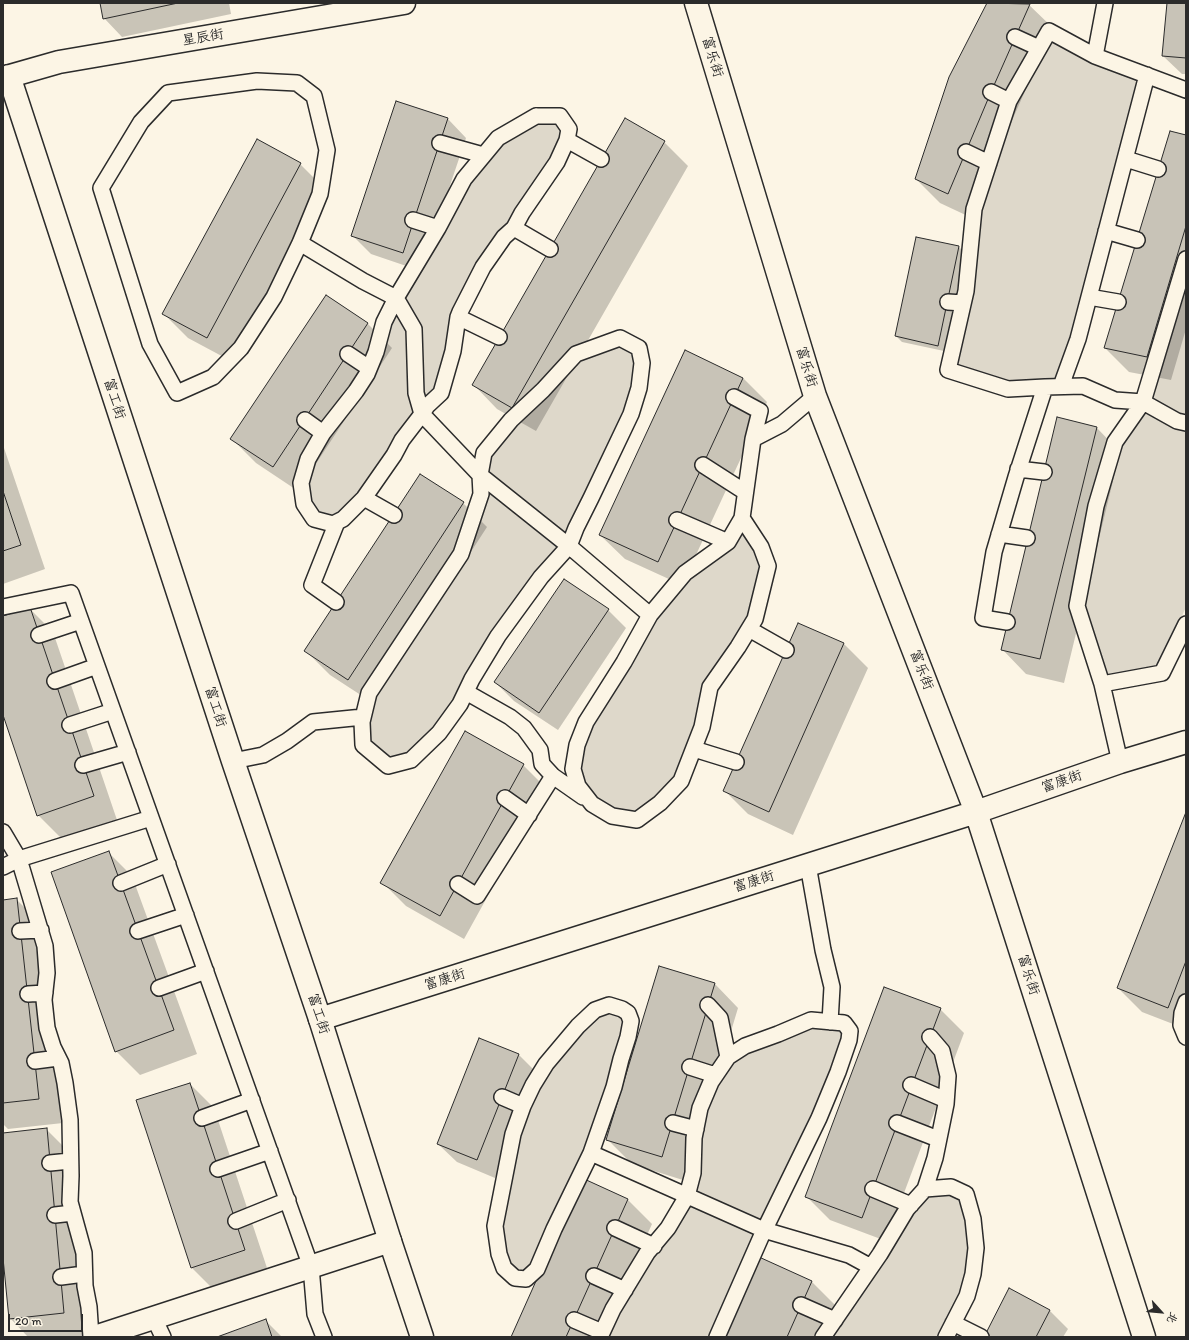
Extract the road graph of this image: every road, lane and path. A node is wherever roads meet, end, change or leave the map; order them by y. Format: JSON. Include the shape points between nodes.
{"nodes":[{"id":1,"x":404,"y":3,"type":"edge"},
{"id":2,"x":696,"y":3,"type":"edge"},
{"id":3,"x":1105,"y":3,"type":"edge"},
{"id":4,"x":1015,"y":37,"type":"dead end"},
{"id":5,"x":1039,"y":48,"type":"junction"},
{"id":6,"x":1095,"y":56,"type":"junction"},
{"id":7,"x":1148,"y":75,"type":"junction"},
{"id":8,"x":6,"y":77,"type":"edge"},
{"id":9,"x":1186,"y":90,"type":"edge"},
{"id":10,"x":991,"y":92,"type":"dead end"},
{"id":11,"x":1009,"y":101,"type":"junction"},
{"id":12,"x":567,"y":140,"type":"junction"},
{"id":13,"x":440,"y":143,"type":"dead end"},
{"id":14,"x":966,"y":152,"type":"dead end"},
{"id":15,"x":483,"y":155,"type":"junction"},
{"id":16,"x":601,"y":159,"type":"dead end"},
{"id":17,"x":1126,"y":159,"type":"junction"},
{"id":18,"x":989,"y":163,"type":"junction"},
{"id":19,"x":1158,"y":169,"type":"dead end"},
{"id":20,"x":413,"y":220,"type":"dead end"},
{"id":21,"x":438,"y":228,"type":"junction"},
{"id":22,"x":514,"y":228,"type":"junction"},
{"id":23,"x":1106,"y":231,"type":"junction"},
{"id":24,"x":1137,"y":240,"type":"dead end"},
{"id":25,"x":300,"y":243,"type":"junction"},
{"id":26,"x":550,"y":249,"type":"dead end"},
{"id":27,"x":1186,"y":259,"type":"edge"},
{"id":28,"x":396,"y":298,"type":"junction"},
{"id":29,"x":1089,"y":298,"type":"junction"},
{"id":30,"x":948,"y":302,"type":"dead end"},
{"id":31,"x":1118,"y":302,"type":"dead end"},
{"id":32,"x":963,"y":303,"type":"junction"},
{"id":33,"x":458,"y":317,"type":"junction"},
{"id":34,"x":499,"y":338,"type":"dead end"},
{"id":35,"x":348,"y":354,"type":"dead end"},
{"id":36,"x":369,"y":368,"type":"junction"},
{"id":37,"x":1061,"y":386,"type":"junction"},
{"id":38,"x":1044,"y":387,"type":"junction"},
{"id":39,"x":815,"y":396,"type":"junction"},
{"id":40,"x":734,"y":397,"type":"dead end"},
{"id":41,"x":1143,"y":402,"type":"junction"},
{"id":42,"x":422,"y":414,"type":"junction"},
{"id":43,"x":305,"y":420,"type":"dead end"},
{"id":44,"x":1186,"y":423,"type":"edge"},
{"id":45,"x":323,"y":433,"type":"junction"},
{"id":46,"x":752,"y":440,"type":"junction"},
{"id":47,"x":703,"y":465,"type":"dead end"},
{"id":48,"x":1018,"y":469,"type":"junction"},
{"id":49,"x":1044,"y":472,"type":"dead end"},
{"id":50,"x":480,"y":475,"type":"junction"},
{"id":51,"x":745,"y":492,"type":"junction"},
{"id":52,"x":364,"y":498,"type":"junction"},
{"id":53,"x":394,"y":515,"type":"dead end"},
{"id":54,"x":742,"y":518,"type":"junction"},
{"id":55,"x":677,"y":520,"type":"dead end"},
{"id":56,"x":337,"y":522,"type":"junction"},
{"id":57,"x":999,"y":534,"type":"junction"},
{"id":58,"x":1027,"y":538,"type":"dead end"},
{"id":59,"x":728,"y":542,"type":"junction"},
{"id":60,"x":569,"y":546,"type":"junction"},
{"id":61,"x":336,"y":602,"type":"dead end"},
{"id":62,"x":3,"y":607,"type":"edge"},
{"id":63,"x":650,"y":616,"type":"junction"},
{"id":64,"x":81,"y":622,"type":"junction"},
{"id":65,"x":1007,"y":622,"type":"dead end"},
{"id":66,"x":1185,"y":628,"type":"edge"},
{"id":67,"x":749,"y":629,"type":"junction"},
{"id":68,"x":39,"y":635,"type":"dead end"},
{"id":69,"x":786,"y":650,"type":"dead end"},
{"id":70,"x":97,"y":666,"type":"junction"},
{"id":71,"x":55,"y":681,"type":"dead end"},
{"id":72,"x":1102,"y":684,"type":"junction"},
{"id":73,"x":466,"y":692,"type":"junction"},
{"id":74,"x":113,"y":711,"type":"junction"},
{"id":75,"x":363,"y":717,"type":"junction"},
{"id":76,"x":70,"y":725,"type":"dead end"},
{"id":77,"x":1186,"y":742,"type":"edge"},
{"id":78,"x":694,"y":749,"type":"junction"},
{"id":79,"x":128,"y":752,"type":"junction"},
{"id":80,"x":232,"y":761,"type":"junction"},
{"id":81,"x":736,"y":762,"type":"dead end"},
{"id":82,"x":1120,"y":762,"type":"junction"},
{"id":83,"x":83,"y":765,"type":"dead end"},
{"id":84,"x":553,"y":776,"type":"junction"},
{"id":85,"x":505,"y":798,"type":"dead end"},
{"id":86,"x":592,"y":804,"type":"junction"},
{"id":87,"x":976,"y":812,"type":"junction"},
{"id":88,"x":529,"y":815,"type":"junction"},
{"id":89,"x":151,"y":818,"type":"junction"},
{"id":90,"x":3,"y":832,"type":"edge"},
{"id":91,"x":19,"y":859,"type":"junction"},
{"id":92,"x":168,"y":864,"type":"junction"},
{"id":93,"x":808,"y":865,"type":"junction"},
{"id":94,"x":3,"y":867,"type":"edge"},
{"id":95,"x":120,"y":883,"type":"dead end"},
{"id":96,"x":458,"y":884,"type":"dead end"},
{"id":97,"x":186,"y":915,"type":"junction"},
{"id":98,"x":41,"y":930,"type":"junction"},
{"id":99,"x":20,"y":931,"type":"dead end"},
{"id":100,"x":138,"y":931,"type":"dead end"},
{"id":101,"x":206,"y":971,"type":"junction"},
{"id":102,"x":159,"y":988,"type":"dead end"},
{"id":103,"x":45,"y":993,"type":"junction"},
{"id":104,"x":28,"y":994,"type":"dead end"},
{"id":105,"x":1186,"y":1002,"type":"edge"},
{"id":106,"x":708,"y":1004,"type":"dead end"},
{"id":107,"x":320,"y":1019,"type":"junction"},
{"id":108,"x":830,"y":1022,"type":"junction"},
{"id":109,"x":930,"y":1037,"type":"dead end"},
{"id":110,"x":1186,"y":1037,"type":"edge"},
{"id":111,"x":728,"y":1057,"type":"junction"},
{"id":112,"x":58,"y":1058,"type":"junction"},
{"id":113,"x":34,"y":1061,"type":"dead end"},
{"id":114,"x":690,"y":1067,"type":"dead end"},
{"id":115,"x":715,"y":1075,"type":"junction"},
{"id":116,"x":911,"y":1085,"type":"dead end"},
{"id":117,"x":502,"y":1097,"type":"dead end"},
{"id":118,"x":252,"y":1100,"type":"junction"},
{"id":119,"x":946,"y":1100,"type":"junction"},
{"id":120,"x":523,"y":1106,"type":"junction"},
{"id":121,"x":202,"y":1118,"type":"dead end"},
{"id":122,"x":673,"y":1123,"type":"dead end"},
{"id":123,"x":897,"y":1123,"type":"dead end"},
{"id":124,"x":696,"y":1129,"type":"junction"},
{"id":125,"x":938,"y":1139,"type":"junction"},
{"id":126,"x":270,"y":1151,"type":"junction"},
{"id":127,"x":591,"y":1154,"type":"junction"},
{"id":128,"x":70,"y":1161,"type":"junction"},
{"id":129,"x":50,"y":1163,"type":"dead end"},
{"id":130,"x":218,"y":1169,"type":"dead end"},
{"id":131,"x":873,"y":1189,"type":"dead end"},
{"id":132,"x":925,"y":1189,"type":"junction"},
{"id":133,"x":687,"y":1196,"type":"junction"},
{"id":134,"x":288,"y":1200,"type":"junction"},
{"id":135,"x":911,"y":1205,"type":"junction"},
{"id":136,"x":73,"y":1213,"type":"junction"},
{"id":137,"x":55,"y":1215,"type":"dead end"},
{"id":138,"x":236,"y":1221,"type":"dead end"},
{"id":139,"x":615,"y":1228,"type":"dead end"},
{"id":140,"x":764,"y":1230,"type":"junction"},
{"id":141,"x":390,"y":1241,"type":"junction"},
{"id":142,"x":654,"y":1246,"type":"junction"},
{"id":143,"x":311,"y":1267,"type":"junction"},
{"id":144,"x":871,"y":1267,"type":"junction"},
{"id":145,"x":84,"y":1274,"type":"junction"},
{"id":146,"x":594,"y":1276,"type":"dead end"},
{"id":147,"x":61,"y":1277,"type":"dead end"},
{"id":148,"x":625,"y":1290,"type":"junction"},
{"id":149,"x":801,"y":1305,"type":"dead end"},
{"id":150,"x":574,"y":1320,"type":"dead end"},
{"id":151,"x":835,"y":1320,"type":"junction"},
{"id":152,"x":953,"y":1323,"type":"junction"},
{"id":153,"x":158,"y":1328,"type":"edge"},
{"id":154,"x":601,"y":1335,"type":"edge"},
{"id":155,"x":322,"y":1336,"type":"edge"},
{"id":156,"x":91,"y":1337,"type":"edge"},
{"id":157,"x":95,"y":1337,"type":"edge"},
{"id":158,"x":422,"y":1337,"type":"edge"},
{"id":159,"x":716,"y":1337,"type":"edge"},
{"id":160,"x":823,"y":1337,"type":"edge"},
{"id":161,"x":946,"y":1337,"type":"edge"},
{"id":162,"x":981,"y":1337,"type":"edge"},
{"id":163,"x":1144,"y":1337,"type":"edge"}],
"edges":[{"from":1,"to":8,"type":"street","name":"星辰街","via":[[59,62]]},
{"from":2,"to":39,"type":"street","name":"富乐街"},
{"from":3,"to":6,"type":"lane"},
{"from":4,"to":5,"type":"lane"},
{"from":5,"to":6,"type":"lane","via":[[1049,31]]},
{"from":5,"to":11,"type":"lane"},
{"from":6,"to":7,"type":"lane"},
{"from":7,"to":9,"type":"lane"},
{"from":7,"to":17,"type":"lane"},
{"from":8,"to":80,"type":"street","name":"富工街"},
{"from":10,"to":11,"type":"lane"},
{"from":11,"to":18,"type":"lane"},
{"from":12,"to":15,"type":"lane","via":[[569,129],[560,116],[536,116],[498,138]]},
{"from":12,"to":16,"type":"lane"},
{"from":12,"to":22,"type":"lane","via":[[557,162]]},
{"from":13,"to":15,"type":"lane"},
{"from":14,"to":18,"type":"lane"},
{"from":15,"to":21,"type":"lane","via":[[464,179]]},
{"from":17,"to":19,"type":"lane"},
{"from":17,"to":23,"type":"lane"},
{"from":18,"to":32,"type":"lane","via":[[974,209]]},
{"from":20,"to":21,"type":"lane"},
{"from":21,"to":28,"type":"lane"},
{"from":22,"to":26,"type":"lane"},
{"from":22,"to":33,"type":"lane","via":[[504,237],[483,267]]},
{"from":23,"to":24,"type":"lane"},
{"from":23,"to":29,"type":"lane"},
{"from":25,"to":25,"type":"lane","via":[[274,297],[240,348],[214,377],[177,393],[150,344],[101,188],[141,122],[168,93],[257,81],[297,83],[314,96],[327,150],[320,194]]},
{"from":25,"to":28,"type":"lane"},
{"from":27,"to":41,"type":"lane"},
{"from":28,"to":36,"type":"lane","via":[[384,322]]},
{"from":28,"to":42,"type":"lane","via":[[414,329],[416,393]]},
{"from":29,"to":31,"type":"lane"},
{"from":29,"to":37,"type":"lane"},
{"from":30,"to":32,"type":"lane"},
{"from":32,"to":38,"type":"lane","via":[[948,370],[1008,389]]},
{"from":33,"to":34,"type":"lane"},
{"from":33,"to":42,"type":"lane","via":[[453,351],[441,393]]},
{"from":35,"to":36,"type":"lane"},
{"from":36,"to":45,"type":"lane","via":[[356,392]]},
{"from":37,"to":38,"type":"lane"},
{"from":37,"to":41,"type":"lane","via":[[1083,386],[1115,400]]},
{"from":38,"to":48,"type":"lane"},
{"from":39,"to":46,"type":"lane","via":[[782,424]]},
{"from":39,"to":87,"type":"street","name":"富乐街"},
{"from":40,"to":46,"type":"lane","via":[[760,412]]},
{"from":41,"to":44,"type":"lane","via":[[1177,421]]},
{"from":41,"to":72,"type":"lane","via":[[1115,442],[1096,506],[1077,606]]},
{"from":42,"to":50,"type":"lane"},
{"from":42,"to":52,"type":"lane"},
{"from":43,"to":45,"type":"lane"},
{"from":45,"to":56,"type":"lane","via":[[308,458],[300,483],[304,504],[314,519],[333,524]]},
{"from":46,"to":51,"type":"lane"},
{"from":47,"to":51,"type":"lane"},
{"from":48,"to":49,"type":"lane"},
{"from":48,"to":57,"type":"lane"},
{"from":50,"to":60,"type":"lane"},
{"from":50,"to":60,"type":"lane","via":[[484,454],[511,420],[576,354],[620,338],[639,348],[642,363],[639,388],[631,414]]},
{"from":50,"to":75,"type":"lane","via":[[481,494],[460,554],[369,693]]},
{"from":51,"to":54,"type":"lane"},
{"from":52,"to":53,"type":"lane"},
{"from":52,"to":56,"type":"lane"},
{"from":54,"to":59,"type":"lane"},
{"from":54,"to":67,"type":"lane","via":[[761,547],[768,566],[755,619]]},
{"from":55,"to":59,"type":"lane"},
{"from":56,"to":61,"type":"lane","via":[[312,585]]},
{"from":57,"to":58,"type":"lane"},
{"from":57,"to":65,"type":"lane","via":[[983,618]]},
{"from":59,"to":63,"type":"lane","via":[[685,573]]},
{"from":60,"to":63,"type":"lane"},
{"from":60,"to":73,"type":"lane","via":[[541,577],[498,636]]},
{"from":62,"to":64,"type":"lane","via":[[70,593]]},
{"from":63,"to":86,"type":"lane","via":[[586,722],[577,745],[573,769],[578,786]]},
{"from":64,"to":68,"type":"lane"},
{"from":64,"to":70,"type":"lane"},
{"from":66,"to":72,"type":"lane","via":[[1162,673]]},
{"from":67,"to":69,"type":"lane"},
{"from":67,"to":78,"type":"lane","via":[[710,687],[702,727]]},
{"from":70,"to":71,"type":"lane"},
{"from":70,"to":74,"type":"lane"},
{"from":72,"to":82,"type":"lane"},
{"from":73,"to":75,"type":"lane","via":[[439,733],[411,760],[388,766],[363,745]]},
{"from":73,"to":84,"type":"lane","via":[[524,728],[540,750],[542,764]]},
{"from":74,"to":76,"type":"lane"},
{"from":74,"to":79,"type":"lane"},
{"from":75,"to":80,"type":"lane","via":[[313,722],[263,755]]},
{"from":77,"to":82,"type":"street","name":"富康街"},
{"from":78,"to":81,"type":"lane"},
{"from":78,"to":86,"type":"lane","via":[[681,781],[660,803],[637,820],[612,816]]},
{"from":79,"to":83,"type":"lane"},
{"from":79,"to":89,"type":"lane"},
{"from":80,"to":107,"type":"street","name":"富工街"},
{"from":82,"to":87,"type":"street","name":"富康街"},
{"from":84,"to":86,"type":"lane"},
{"from":84,"to":88,"type":"lane"},
{"from":85,"to":88,"type":"lane"},
{"from":87,"to":93,"type":"street","name":"富康街"},
{"from":87,"to":163,"type":"street","name":"富乐街"},
{"from":88,"to":96,"type":"lane","via":[[477,896]]},
{"from":89,"to":91,"type":"lane"},
{"from":89,"to":92,"type":"lane"},
{"from":90,"to":91,"type":"lane"},
{"from":91,"to":94,"type":"lane"},
{"from":91,"to":98,"type":"lane"},
{"from":92,"to":95,"type":"lane"},
{"from":92,"to":97,"type":"lane"},
{"from":93,"to":107,"type":"street","name":"富康街"},
{"from":93,"to":108,"type":"lane","via":[[832,988]]},
{"from":97,"to":100,"type":"lane"},
{"from":97,"to":101,"type":"lane"},
{"from":98,"to":99,"type":"lane"},
{"from":98,"to":103,"type":"lane","via":[[46,953]]},
{"from":101,"to":102,"type":"lane"},
{"from":101,"to":118,"type":"lane"},
{"from":103,"to":104,"type":"lane"},
{"from":103,"to":112,"type":"lane","via":[[47,1028]]},
{"from":105,"to":110,"type":"lane","via":[[1181,1025]]},
{"from":106,"to":111,"type":"lane","via":[[720,1018]]},
{"from":107,"to":141,"type":"street","name":"富工街"},
{"from":108,"to":111,"type":"lane","via":[[811,1020],[745,1046]]},
{"from":108,"to":140,"type":"lane","via":[[844,1023],[850,1031],[838,1072],[819,1118]]},
{"from":109,"to":119,"type":"lane","via":[[942,1051],[948,1076]]},
{"from":111,"to":115,"type":"lane"},
{"from":112,"to":113,"type":"lane"},
{"from":112,"to":128,"type":"lane","via":[[68,1105]]},
{"from":114,"to":115,"type":"lane"},
{"from":115,"to":124,"type":"lane","via":[[700,1108]]},
{"from":116,"to":119,"type":"lane"},
{"from":117,"to":120,"type":"lane"},
{"from":118,"to":121,"type":"lane"},
{"from":118,"to":126,"type":"lane"},
{"from":119,"to":125,"type":"lane"},
{"from":120,"to":127,"type":"lane","via":[[532,1085],[546,1064],[578,1026],[595,1010],[609,1005],[622,1008],[628,1013],[631,1021],[628,1037]]},
{"from":120,"to":127,"type":"lane","via":[[513,1134],[495,1226],[498,1254],[504,1268],[515,1278],[526,1279],[536,1269]]},
{"from":122,"to":124,"type":"lane"},
{"from":123,"to":125,"type":"lane"},
{"from":124,"to":133,"type":"lane","via":[[693,1173]]},
{"from":125,"to":132,"type":"lane"},
{"from":126,"to":130,"type":"lane"},
{"from":126,"to":134,"type":"lane"},
{"from":127,"to":133,"type":"lane"},
{"from":128,"to":129,"type":"lane"},
{"from":128,"to":136,"type":"lane","via":[[70,1202]]},
{"from":131,"to":135,"type":"lane"},
{"from":132,"to":135,"type":"lane"},
{"from":132,"to":152,"type":"lane","via":[[951,1187],[966,1194],[973,1219],[976,1248],[972,1274],[967,1296]]},
{"from":133,"to":140,"type":"lane"},
{"from":133,"to":142,"type":"lane"},
{"from":134,"to":138,"type":"lane"},
{"from":134,"to":143,"type":"lane"},
{"from":135,"to":144,"type":"lane","via":[[906,1209]]},
{"from":136,"to":137,"type":"lane"},
{"from":136,"to":145,"type":"lane","via":[[84,1253]]},
{"from":139,"to":142,"type":"lane"},
{"from":140,"to":144,"type":"lane","via":[[849,1255]]},
{"from":140,"to":159,"type":"lane"},
{"from":141,"to":143,"type":"street"},
{"from":141,"to":158,"type":"street","name":"富工街"},
{"from":142,"to":148,"type":"lane"},
{"from":143,"to":153,"type":"street"},
{"from":143,"to":155,"type":"lane","via":[[316,1314]]},
{"from":144,"to":151,"type":"lane"},
{"from":145,"to":147,"type":"lane"},
{"from":145,"to":156,"type":"lane"},
{"from":146,"to":148,"type":"lane"},
{"from":148,"to":154,"type":"lane"},
{"from":149,"to":151,"type":"lane"},
{"from":150,"to":154,"type":"lane"},
{"from":151,"to":160,"type":"lane"},
{"from":152,"to":161,"type":"lane"},
{"from":152,"to":162,"type":"lane"},
{"from":153,"to":157,"type":"street"}]}
